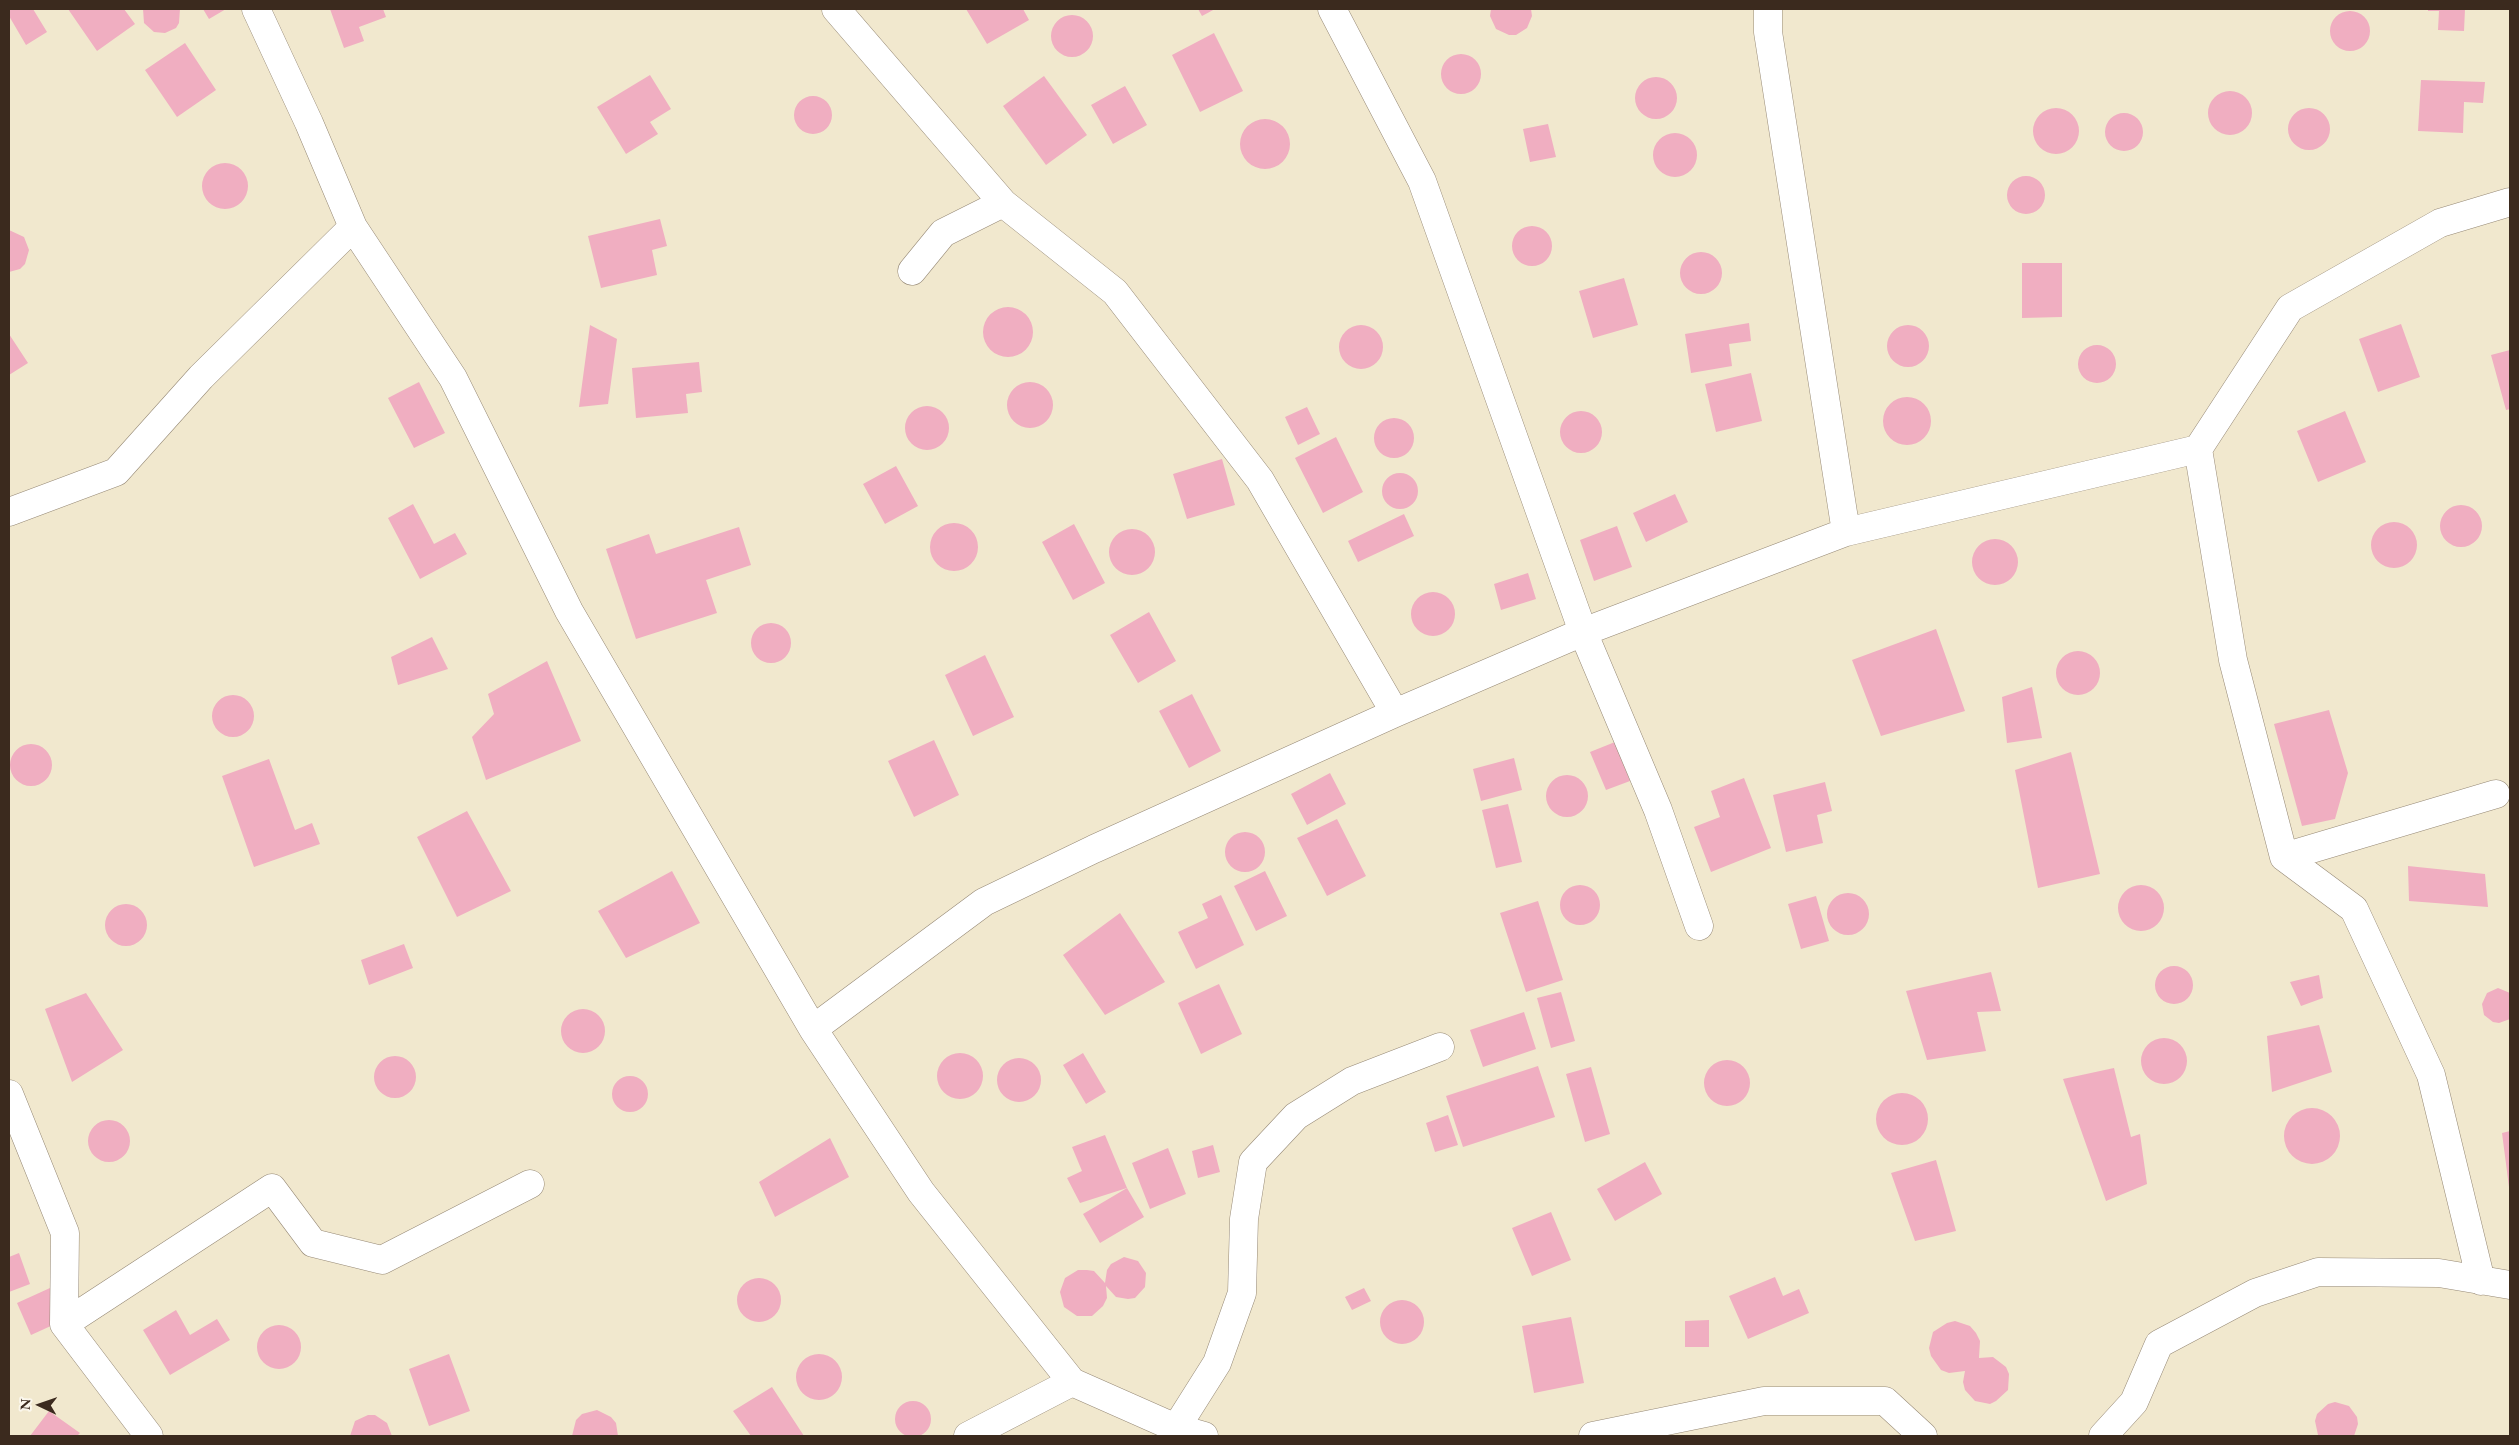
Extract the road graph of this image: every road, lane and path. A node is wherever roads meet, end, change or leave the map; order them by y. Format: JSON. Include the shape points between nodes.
{"nodes":[{"id":1,"x":256,"y":9,"type":"edge"},
{"id":2,"x":836,"y":9,"type":"edge"},
{"id":3,"x":1332,"y":9,"type":"edge"},
{"id":4,"x":1768,"y":9,"type":"edge"},
{"id":5,"x":2510,"y":202,"type":"edge"},
{"id":6,"x":1003,"y":203,"type":"junction"},
{"id":7,"x":353,"y":227,"type":"junction"},
{"id":8,"x":912,"y":272,"type":"dead end"},
{"id":9,"x":2198,"y":449,"type":"junction"},
{"id":10,"x":9,"y":512,"type":"edge"},
{"id":11,"x":1846,"y":532,"type":"junction"},
{"id":12,"x":1583,"y":632,"type":"junction"},
{"id":13,"x":1395,"y":714,"type":"junction"},
{"id":14,"x":2496,"y":794,"type":"dead end"},
{"id":15,"x":2284,"y":857,"type":"junction"},
{"id":16,"x":1699,"y":926,"type":"dead end"},
{"id":17,"x":813,"y":1029,"type":"junction"},
{"id":18,"x":1440,"y":1047,"type":"dead end"},
{"id":19,"x":9,"y":1094,"type":"edge"},
{"id":20,"x":530,"y":1184,"type":"dead end"},
{"id":21,"x":2481,"y":1281,"type":"junction"},
{"id":22,"x":2510,"y":1285,"type":"edge"},
{"id":23,"x":64,"y":1324,"type":"junction"},
{"id":24,"x":1072,"y":1382,"type":"junction"},
{"id":25,"x":1176,"y":1428,"type":"junction"},
{"id":26,"x":149,"y":1436,"type":"edge"},
{"id":27,"x":968,"y":1436,"type":"edge"},
{"id":28,"x":1204,"y":1436,"type":"edge"},
{"id":29,"x":1593,"y":1436,"type":"edge"},
{"id":30,"x":1923,"y":1436,"type":"edge"},
{"id":31,"x":2103,"y":1436,"type":"edge"}],
"edges":[{"from":1,"to":7,"type":"street"},
{"from":2,"to":6,"type":"street"},
{"from":3,"to":12,"type":"street","via":[[1422,181]]},
{"from":4,"to":11,"type":"street","via":[[1768,32]]},
{"from":5,"to":9,"type":"street","via":[[2440,223],[2290,308]]},
{"from":6,"to":8,"type":"street","via":[[943,233]]},
{"from":6,"to":13,"type":"street","via":[[1115,292],[1260,480]]},
{"from":7,"to":10,"type":"street","via":[[201,377],[116,472]]},
{"from":7,"to":17,"type":"street","via":[[453,378],[569,611]]},
{"from":9,"to":11,"type":"street"},
{"from":9,"to":15,"type":"street","via":[[2233,660]]},
{"from":11,"to":12,"type":"street"},
{"from":12,"to":13,"type":"street"},
{"from":12,"to":16,"type":"street","via":[[1658,810]]},
{"from":13,"to":17,"type":"street","via":[[984,902]]},
{"from":14,"to":15,"type":"street"},
{"from":15,"to":21,"type":"street","via":[[2354,909],[2431,1075]]},
{"from":17,"to":24,"type":"street","via":[[921,1192]]},
{"from":18,"to":25,"type":"street","via":[[1344,1086],[1296,1116],[1253,1162],[1244,1219],[1242,1293],[1217,1363]]},
{"from":19,"to":23,"type":"street","via":[[65,1233]]},
{"from":20,"to":23,"type":"street","via":[[382,1260],[313,1243],[272,1188]]},
{"from":21,"to":22,"type":"street"},
{"from":21,"to":31,"type":"street","via":[[2440,1273],[2318,1272],[2255,1293],[2159,1344],[2134,1402]]},
{"from":23,"to":26,"type":"street"},
{"from":24,"to":25,"type":"street"},
{"from":24,"to":27,"type":"street"},
{"from":25,"to":28,"type":"street"},
{"from":29,"to":30,"type":"street","via":[[1764,1401],[1885,1401]]}]}
